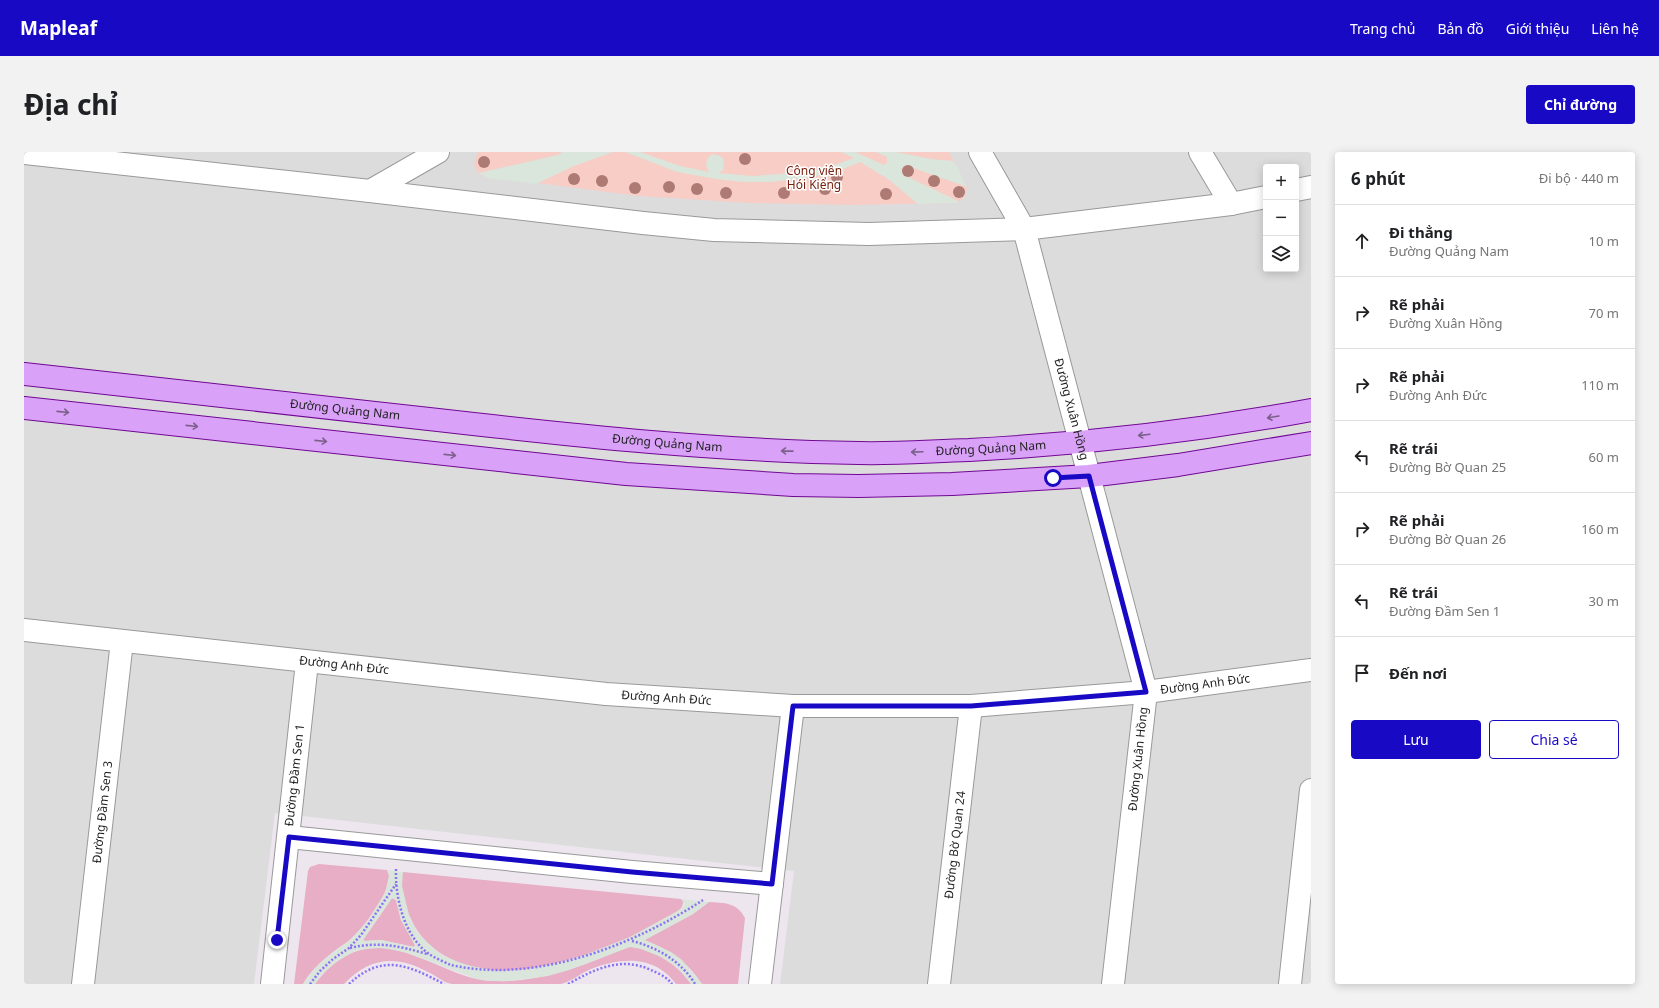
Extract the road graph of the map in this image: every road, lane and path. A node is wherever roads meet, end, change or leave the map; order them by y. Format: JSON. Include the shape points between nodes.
{"nodes":[{"id":1,"x":438,"y":152,"type":"edge"},
{"id":2,"x":980,"y":152,"type":"edge"},
{"id":3,"x":1200,"y":152,"type":"edge"},
{"id":4,"x":24,"y":153,"type":"edge"},
{"id":5,"x":1311,"y":187,"type":"edge"},
{"id":6,"x":1299,"y":189,"type":"edge"},
{"id":7,"x":370,"y":191,"type":"junction"},
{"id":8,"x":1263,"y":198,"type":"edge"},
{"id":9,"x":1231,"y":204,"type":"junction"},
{"id":10,"x":1024,"y":229,"type":"junction"},
{"id":11,"x":24,"y":374,"type":"edge"},
{"id":12,"x":24,"y":408,"type":"edge"},
{"id":13,"x":1311,"y":410,"type":"edge"},
{"id":14,"x":1081,"y":442,"type":"junction"},
{"id":15,"x":1311,"y":443,"type":"edge"},
{"id":16,"x":1089,"y":476,"type":"junction"},
{"id":17,"x":24,"y":630,"type":"edge"},
{"id":18,"x":122,"y":640,"type":"junction"},
{"id":19,"x":307,"y":662,"type":"junction"},
{"id":20,"x":1311,"y":670,"type":"edge"},
{"id":21,"x":1146,"y":692,"type":"junction"},
{"id":22,"x":793,"y":706,"type":"junction"},
{"id":23,"x":971,"y":706,"type":"junction"},
{"id":24,"x":1311,"y":790,"type":"edge"},
{"id":25,"x":289,"y":837,"type":"junction"},
{"id":26,"x":396,"y":865,"type":"dead end"},
{"id":27,"x":396,"y":884,"type":"junction"},
{"id":28,"x":772,"y":884,"type":"junction"},
{"id":29,"x":706,"y":898,"type":"dead end"},
{"id":30,"x":632,"y":941,"type":"junction"},
{"id":31,"x":349,"y":948,"type":"junction"},
{"id":32,"x":429,"y":954,"type":"junction"},
{"id":33,"x":576,"y":963,"type":"dead end"},
{"id":34,"x":474,"y":972,"type":"dead end"},
{"id":35,"x":83,"y":984,"type":"edge"},
{"id":36,"x":272,"y":984,"type":"edge"},
{"id":37,"x":310,"y":984,"type":"edge"},
{"id":38,"x":348,"y":984,"type":"edge"},
{"id":39,"x":444,"y":984,"type":"edge"},
{"id":40,"x":568,"y":984,"type":"edge"},
{"id":41,"x":672,"y":984,"type":"edge"},
{"id":42,"x":695,"y":984,"type":"edge"},
{"id":43,"x":760,"y":984,"type":"edge"},
{"id":44,"x":939,"y":984,"type":"edge"},
{"id":45,"x":1113,"y":984,"type":"edge"},
{"id":46,"x":1290,"y":984,"type":"edge"}],
"edges":[{"from":1,"to":7,"type":"street"},
{"from":2,"to":10,"type":"street","name":"Đường Xuân Hồng"},
{"from":3,"to":9,"type":"street"},
{"from":4,"to":7,"type":"street"},
{"from":5,"to":6,"type":"street"},
{"from":7,"to":10,"type":"street","via":[[714,230],[869,234]]},
{"from":8,"to":9,"type":"street"},
{"from":9,"to":10,"type":"street"},
{"from":10,"to":14,"type":"street","name":"Đường Xuân Hồng"},
{"from":14,"to":11,"type":"main road","name":"Đường Quảng Nam","one_way":true,"via":[[1022,447],[863,453],[764,451],[563,434]]},
{"from":12,"to":16,"type":"main road","one_way":true,"via":[[565,468],[724,481],[859,486],[952,484]]},
{"from":13,"to":14,"type":"main road","name":"Đường Quảng Nam","one_way":true,"via":[[1172,432]]},
{"from":14,"to":16,"type":"street","name":"Đường Xuân Hồng"},
{"from":15,"to":16,"type":"main road","via":[[1186,464]]},
{"from":16,"to":21,"type":"street","name":"Đường Xuân Hồng"},
{"from":17,"to":18,"type":"street","name":"Đường Anh Đức"},
{"from":18,"to":19,"type":"street","name":"Đường Anh Đức"},
{"from":18,"to":35,"type":"street","name":"Đường Đầm Sen 3"},
{"from":19,"to":22,"type":"street","name":"Đường Anh Đức","via":[[606,694]]},
{"from":19,"to":25,"type":"street","name":"Đường Đầm Sen 1"},
{"from":20,"to":21,"type":"street","name":"Đường Anh Đức"},
{"from":21,"to":23,"type":"street","name":"Đường Anh Đức"},
{"from":21,"to":45,"type":"street","name":"Đường Xuân Hồng"},
{"from":22,"to":23,"type":"street","name":"Đường Anh Đức"},
{"from":22,"to":28,"type":"street"},
{"from":23,"to":44,"type":"street","name":"Đường Bờ Quan 24"},
{"from":24,"to":46,"type":"street"},
{"from":25,"to":28,"type":"street"},
{"from":25,"to":36,"type":"street","name":"Đường Đầm Sen 1"},
{"from":26,"to":27,"type":"path"},
{"from":27,"to":31,"type":"path","via":[[372,921]]},
{"from":27,"to":32,"type":"path","via":[[409,929]]},
{"from":28,"to":43,"type":"street"},
{"from":29,"to":30,"type":"path"},
{"from":30,"to":33,"type":"path"},
{"from":30,"to":42,"type":"path","via":[[654,948],[674,961]]},
{"from":31,"to":32,"type":"path","via":[[366,944],[384,944]]},
{"from":31,"to":37,"type":"path","via":[[333,959]]},
{"from":32,"to":34,"type":"path","via":[[446,963]]},
{"from":38,"to":39,"type":"path","via":[[370,968],[385,964],[399,964],[411,968]]},
{"from":40,"to":41,"type":"path","via":[[600,969],[632,963],[658,973]]}]}
